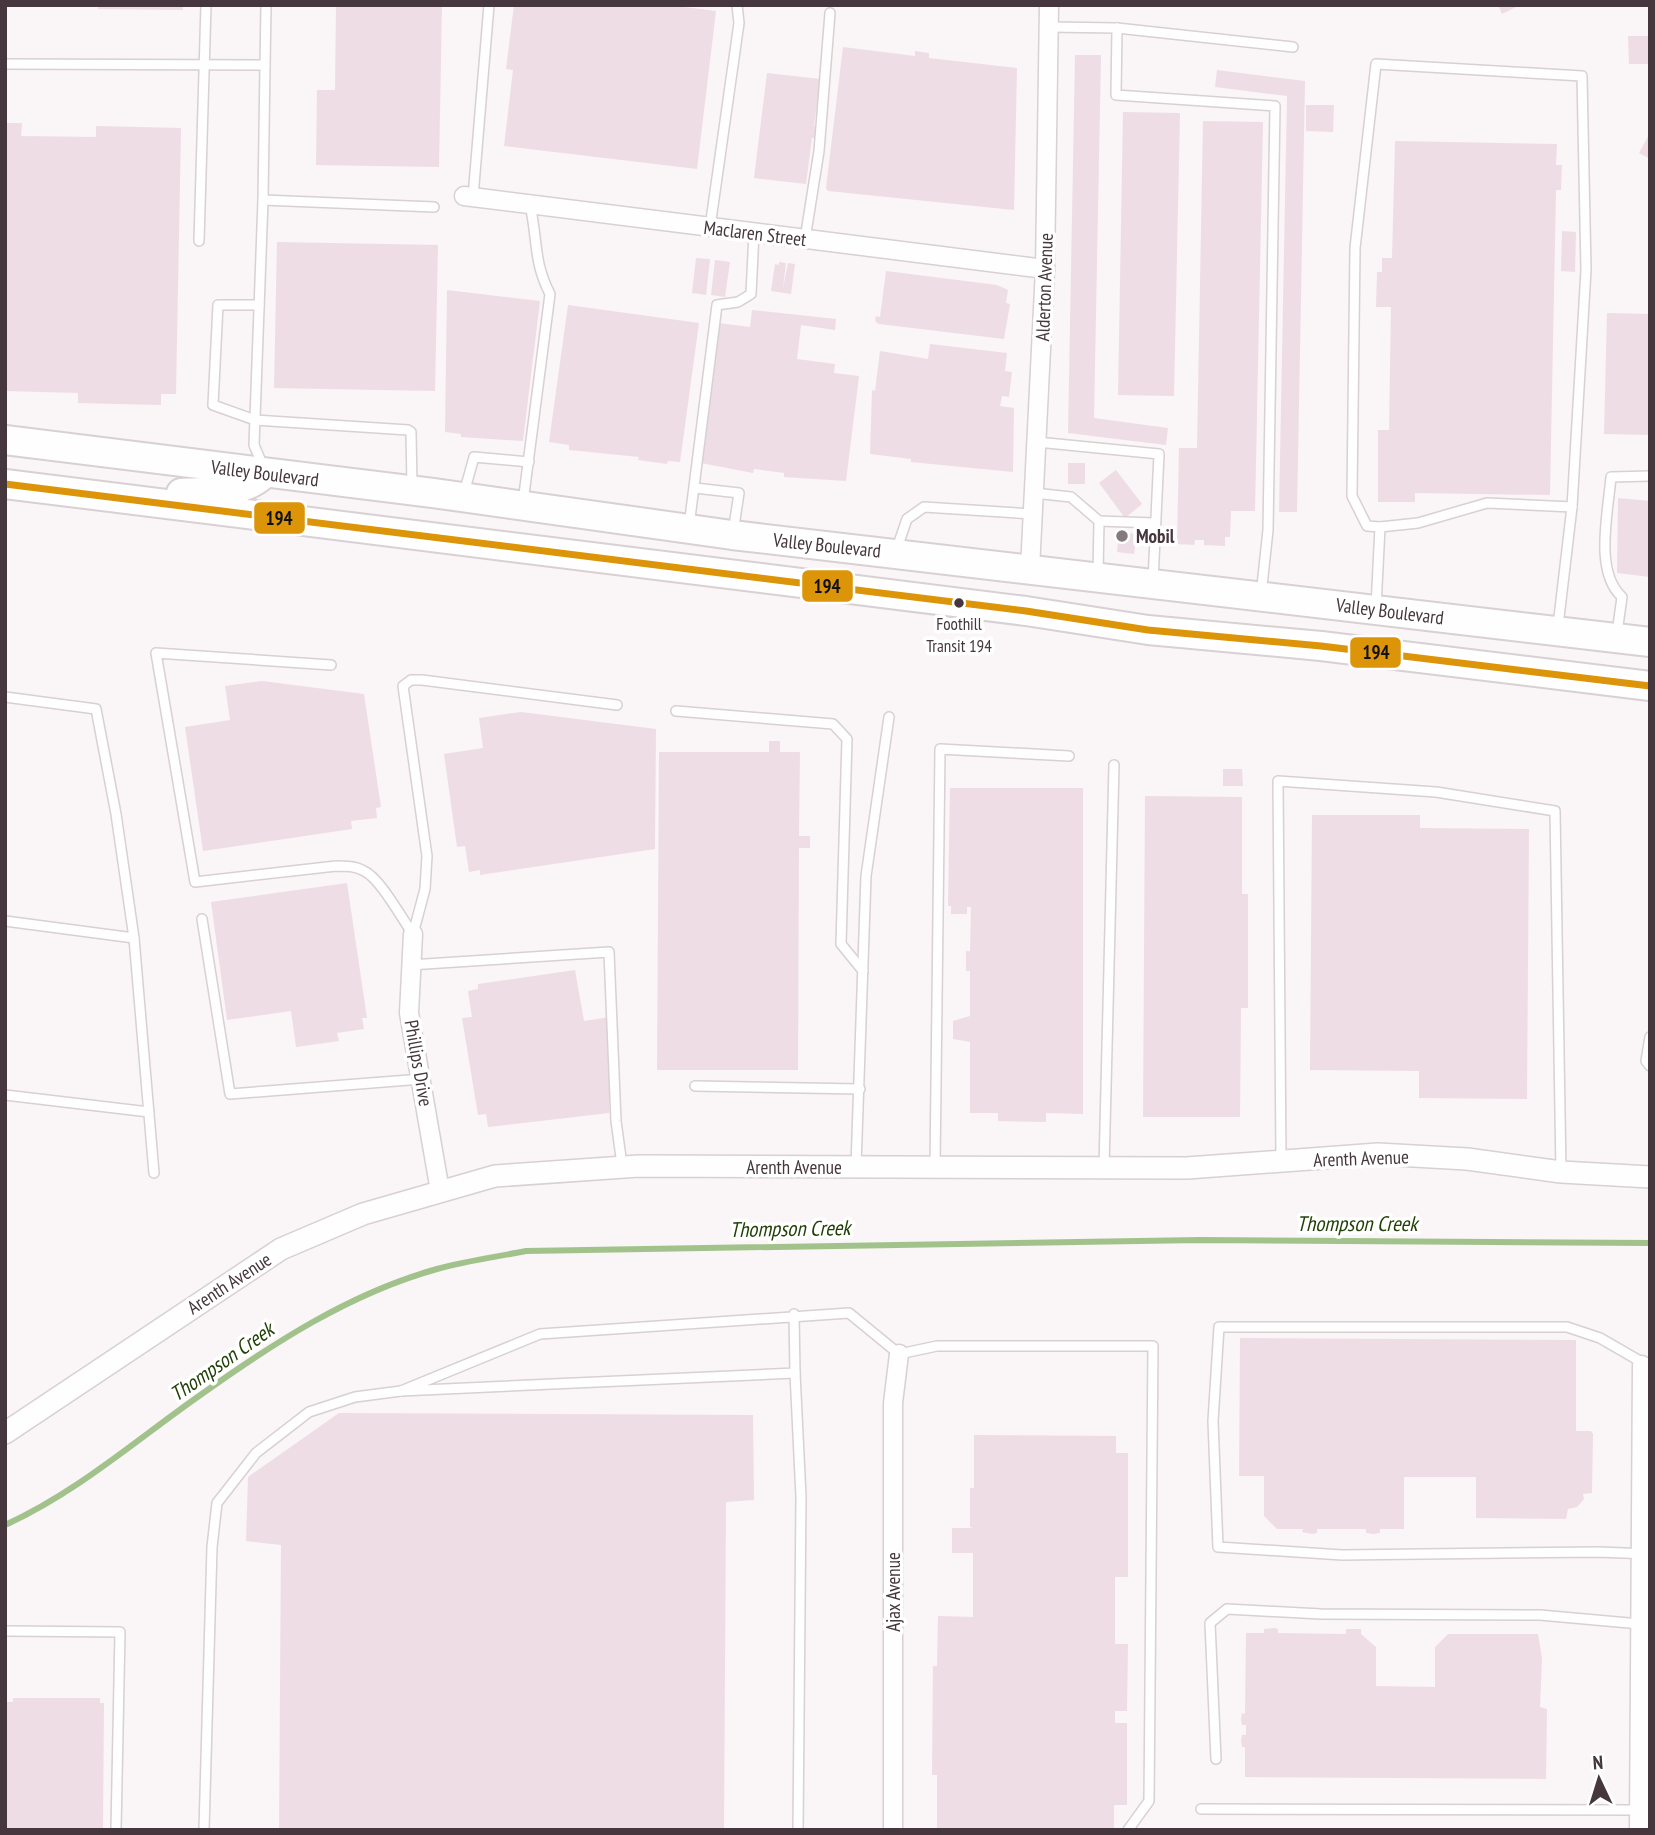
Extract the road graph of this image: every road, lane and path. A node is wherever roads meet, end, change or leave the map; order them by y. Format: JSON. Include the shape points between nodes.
{"nodes":[{"id":1,"x":206,"y":5,"type":"edge"},
{"id":2,"x":266,"y":5,"type":"edge"},
{"id":3,"x":489,"y":5,"type":"edge"},
{"id":4,"x":737,"y":5,"type":"edge"},
{"id":5,"x":1049,"y":5,"type":"edge"},
{"id":6,"x":830,"y":13,"type":"dead end"},
{"id":7,"x":1049,"y":27,"type":"junction"},
{"id":8,"x":1117,"y":28,"type":"junction"},
{"id":9,"x":1293,"y":47,"type":"dead end"},
{"id":10,"x":5,"y":64,"type":"edge"},
{"id":11,"x":204,"y":65,"type":"junction"},
{"id":12,"x":265,"y":65,"type":"junction"},
{"id":13,"x":468,"y":197,"type":"joint"},
{"id":14,"x":263,"y":200,"type":"junction"},
{"id":15,"x":530,"y":205,"type":"junction"},
{"id":16,"x":434,"y":207,"type":"dead end"},
{"id":17,"x":710,"y":227,"type":"junction"},
{"id":18,"x":754,"y":233,"type":"junction"},
{"id":19,"x":805,"y":239,"type":"junction"},
{"id":20,"x":199,"y":241,"type":"dead end"},
{"id":21,"x":1045,"y":269,"type":"junction"},
{"id":22,"x":259,"y":305,"type":"junction"},
{"id":23,"x":255,"y":420,"type":"junction"},
{"id":24,"x":5,"y":440,"type":"edge"},
{"id":25,"x":1037,"y":442,"type":"junction"},
{"id":26,"x":529,"y":462,"type":"junction"},
{"id":27,"x":265,"y":472,"type":"junction"},
{"id":28,"x":1650,"y":476,"type":"edge"},
{"id":29,"x":5,"y":484,"type":"edge"},
{"id":30,"x":695,"y":488,"type":"junction"},
{"id":31,"x":412,"y":491,"type":"junction"},
{"id":32,"x":1034,"y":493,"type":"junction"},
{"id":33,"x":115,"y":498,"type":"junction"},
{"id":34,"x":463,"y":499,"type":"junction"},
{"id":35,"x":1572,"y":507,"type":"junction"},
{"id":36,"x":522,"y":508,"type":"junction"},
{"id":37,"x":1033,"y":514,"type":"junction"},
{"id":38,"x":1099,"y":521,"type":"junction"},
{"id":39,"x":1154,"y":523,"type":"junction"},
{"id":40,"x":1380,"y":527,"type":"junction"},
{"id":41,"x":689,"y":528,"type":"junction"},
{"id":42,"x":732,"y":535,"type":"junction"},
{"id":43,"x":895,"y":553,"type":"junction"},
{"id":44,"x":1030,"y":569,"type":"junction"},
{"id":45,"x":1098,"y":579,"type":"junction"},
{"id":46,"x":1153,"y":586,"type":"junction"},
{"id":47,"x":1261,"y":596,"type":"junction"},
{"id":48,"x":1376,"y":609,"type":"junction"},
{"id":49,"x":1026,"y":611,"type":"junction"},
{"id":50,"x":1558,"y":631,"type":"junction"},
{"id":51,"x":1616,"y":638,"type":"junction"},
{"id":52,"x":1650,"y":642,"type":"edge"},
{"id":53,"x":331,"y":665,"type":"dead end"},
{"id":54,"x":1650,"y":686,"type":"edge"},
{"id":55,"x":5,"y":697,"type":"edge"},
{"id":56,"x":617,"y":705,"type":"dead end"},
{"id":57,"x":676,"y":711,"type":"dead end"},
{"id":58,"x":889,"y":717,"type":"dead end"},
{"id":59,"x":1069,"y":756,"type":"dead end"},
{"id":60,"x":1114,"y":765,"type":"dead end"},
{"id":61,"x":202,"y":919,"type":"dead end"},
{"id":62,"x":5,"y":921,"type":"edge"},
{"id":63,"x":413,"y":934,"type":"junction"},
{"id":64,"x":134,"y":938,"type":"junction"},
{"id":65,"x":410,"y":965,"type":"junction"},
{"id":66,"x":863,"y":971,"type":"junction"},
{"id":67,"x":1650,"y":1037,"type":"edge"},
{"id":68,"x":1650,"y":1066,"type":"edge"},
{"id":69,"x":422,"y":1079,"type":"junction"},
{"id":70,"x":695,"y":1086,"type":"dead end"},
{"id":71,"x":860,"y":1089,"type":"junction"},
{"id":72,"x":5,"y":1095,"type":"edge"},
{"id":73,"x":149,"y":1112,"type":"junction"},
{"id":74,"x":1281,"y":1161,"type":"junction"},
{"id":75,"x":623,"y":1167,"type":"junction"},
{"id":76,"x":855,"y":1168,"type":"junction"},
{"id":77,"x":935,"y":1168,"type":"junction"},
{"id":78,"x":1104,"y":1170,"type":"junction"},
{"id":79,"x":1562,"y":1172,"type":"junction"},
{"id":80,"x":154,"y":1173,"type":"dead end"},
{"id":81,"x":1650,"y":1177,"type":"edge"},
{"id":82,"x":440,"y":1191,"type":"junction"},
{"id":83,"x":794,"y":1314,"type":"junction"},
{"id":84,"x":898,"y":1354,"type":"junction"},
{"id":85,"x":1646,"y":1363,"type":"edge"},
{"id":86,"x":795,"y":1373,"type":"junction"},
{"id":87,"x":401,"y":1391,"type":"junction"},
{"id":88,"x":5,"y":1433,"type":"edge"},
{"id":89,"x":1644,"y":1554,"type":"edge"},
{"id":90,"x":1645,"y":1624,"type":"edge"},
{"id":91,"x":5,"y":1631,"type":"edge"},
{"id":92,"x":1216,"y":1759,"type":"dead end"},
{"id":93,"x":1200,"y":1809,"type":"dead end"},
{"id":94,"x":1639,"y":1810,"type":"junction"},
{"id":95,"x":116,"y":1830,"type":"edge"},
{"id":96,"x":204,"y":1830,"type":"edge"},
{"id":97,"x":798,"y":1830,"type":"edge"},
{"id":98,"x":893,"y":1830,"type":"edge"},
{"id":99,"x":1128,"y":1830,"type":"edge"},
{"id":100,"x":1639,"y":1830,"type":"edge"}],
"edges":[{"from":1,"to":11,"type":"lane"},
{"from":2,"to":12,"type":"lane"},
{"from":3,"to":13,"type":"lane"},
{"from":4,"to":17,"type":"lane","via":[[739,23]]},
{"from":5,"to":7,"type":"street","name":"Alderton Avenue"},
{"from":6,"to":19,"type":"lane","via":[[819,151]]},
{"from":7,"to":8,"type":"lane"},
{"from":7,"to":21,"type":"street","name":"Alderton Avenue"},
{"from":8,"to":9,"type":"lane"},
{"from":8,"to":47,"type":"lane","via":[[1116,95],[1275,106],[1268,530]]},
{"from":10,"to":11,"type":"lane"},
{"from":11,"to":12,"type":"lane"},
{"from":11,"to":20,"type":"lane"},
{"from":12,"to":14,"type":"lane"},
{"from":13,"to":15,"type":"street","name":"Maclaren Street"},
{"from":14,"to":16,"type":"lane"},
{"from":14,"to":22,"type":"lane"},
{"from":15,"to":17,"type":"street","name":"Maclaren Street"},
{"from":15,"to":26,"type":"lane","via":[[537,234],[536,262],[550,295]]},
{"from":17,"to":18,"type":"street","name":"Maclaren Street"},
{"from":18,"to":19,"type":"street","name":"Maclaren Street"},
{"from":18,"to":30,"type":"lane","via":[[751,294],[718,305]]},
{"from":19,"to":21,"type":"street","name":"Maclaren Street"},
{"from":21,"to":25,"type":"street","name":"Alderton Avenue"},
{"from":22,"to":23,"type":"lane"},
{"from":22,"to":23,"type":"lane","via":[[218,305],[213,405]]},
{"from":23,"to":27,"type":"lane","via":[[254,445]]},
{"from":23,"to":31,"type":"lane","via":[[408,430]]},
{"from":24,"to":27,"type":"main road","name":"Valley Boulevard"},
{"from":25,"to":32,"type":"street","name":"Alderton Avenue"},
{"from":25,"to":39,"type":"lane","via":[[1159,454]]},
{"from":26,"to":34,"type":"lane","via":[[474,457]]},
{"from":26,"to":36,"type":"lane"},
{"from":27,"to":31,"type":"main road","name":"Valley Boulevard"},
{"from":27,"to":33,"type":"main road","via":[[253,485],[233,490]]},
{"from":28,"to":51,"type":"lane","via":[[1611,477],[1605,572],[1622,597]]},
{"from":29,"to":33,"type":"main road","name":"Valley Boulevard"},
{"from":30,"to":41,"type":"lane"},
{"from":30,"to":42,"type":"lane","via":[[739,493]]},
{"from":31,"to":34,"type":"main road","name":"Valley Boulevard"},
{"from":32,"to":37,"type":"street","name":"Alderton Avenue"},
{"from":32,"to":38,"type":"lane","via":[[1071,497]]},
{"from":33,"to":49,"type":"main road","name":"Valley Boulevard"},
{"from":34,"to":36,"type":"main road","name":"Valley Boulevard"},
{"from":35,"to":40,"type":"lane","via":[[1487,503],[1418,523]]},
{"from":35,"to":40,"type":"lane","via":[[1586,270],[1582,76],[1376,64],[1355,248],[1352,496],[1367,526]]},
{"from":35,"to":50,"type":"lane"},
{"from":36,"to":41,"type":"main road","name":"Valley Boulevard"},
{"from":37,"to":43,"type":"lane","via":[[924,507],[907,519]]},
{"from":37,"to":44,"type":"street","name":"Alderton Avenue"},
{"from":38,"to":39,"type":"lane"},
{"from":38,"to":45,"type":"lane"},
{"from":39,"to":46,"type":"lane"},
{"from":40,"to":48,"type":"lane"},
{"from":41,"to":42,"type":"main road","name":"Valley Boulevard"},
{"from":42,"to":43,"type":"main road","name":"Valley Boulevard"},
{"from":43,"to":44,"type":"main road","name":"Valley Boulevard"},
{"from":44,"to":45,"type":"main road","name":"Valley Boulevard"},
{"from":44,"to":49,"type":"main road"},
{"from":45,"to":46,"type":"main road","name":"Valley Boulevard"},
{"from":46,"to":47,"type":"main road","name":"Valley Boulevard"},
{"from":47,"to":48,"type":"main road","name":"Valley Boulevard"},
{"from":48,"to":50,"type":"main road","name":"Valley Boulevard"},
{"from":49,"to":54,"type":"main road","name":"Valley Boulevard","via":[[1148,630]]},
{"from":50,"to":51,"type":"main road","name":"Valley Boulevard"},
{"from":51,"to":52,"type":"main road","name":"Valley Boulevard"},
{"from":53,"to":63,"type":"lane","via":[[156,653],[195,882],[353,867],[376,881]]},
{"from":55,"to":64,"type":"lane","via":[[96,709]]},
{"from":56,"to":63,"type":"lane","via":[[422,680],[402,686],[427,856],[425,889]]},
{"from":57,"to":66,"type":"lane","via":[[833,724],[847,739],[841,944]]},
{"from":58,"to":66,"type":"lane","via":[[866,876]]},
{"from":59,"to":77,"type":"lane","via":[[940,748]]},
{"from":60,"to":78,"type":"lane"},
{"from":61,"to":69,"type":"lane","via":[[230,1094]]},
{"from":62,"to":64,"type":"lane"},
{"from":63,"to":65,"type":"street","name":"Phillips Drive"},
{"from":64,"to":73,"type":"lane"},
{"from":65,"to":69,"type":"street","name":"Phillips Drive","via":[[409,1013]]},
{"from":65,"to":75,"type":"lane","via":[[609,953],[616,1121]]},
{"from":66,"to":71,"type":"lane"},
{"from":67,"to":68,"type":"lane","via":[[1646,1061]]},
{"from":69,"to":82,"type":"street","name":"Phillips Drive"},
{"from":70,"to":71,"type":"lane"},
{"from":71,"to":76,"type":"lane"},
{"from":72,"to":73,"type":"lane"},
{"from":73,"to":80,"type":"lane"},
{"from":74,"to":78,"type":"street","name":"Arenth Avenue"},
{"from":74,"to":79,"type":"street","name":"Arenth Avenue","via":[[1378,1154],[1467,1159]]},
{"from":74,"to":79,"type":"lane","via":[[1278,781],[1436,792],[1555,811]]},
{"from":75,"to":76,"type":"street","name":"Arenth Avenue"},
{"from":75,"to":82,"type":"street","name":"Arenth Avenue","via":[[495,1176]]},
{"from":76,"to":77,"type":"street","name":"Arenth Avenue"},
{"from":77,"to":78,"type":"street","name":"Arenth Avenue"},
{"from":79,"to":81,"type":"street","name":"Arenth Avenue"},
{"from":82,"to":88,"type":"street","name":"Arenth Avenue","via":[[363,1214],[281,1249]]},
{"from":83,"to":84,"type":"lane","via":[[849,1313]]},
{"from":83,"to":86,"type":"lane"},
{"from":83,"to":87,"type":"lane","via":[[540,1334]]},
{"from":84,"to":98,"type":"street","name":"Ajax Avenue","via":[[893,1403]]},
{"from":84,"to":99,"type":"lane","via":[[937,1346],[1153,1346],[1149,1801]]},
{"from":85,"to":89,"type":"street"},
{"from":85,"to":89,"type":"lane","via":[[1600,1338],[1567,1327],[1219,1327],[1213,1421],[1218,1547],[1342,1555]]},
{"from":86,"to":87,"type":"lane"},
{"from":86,"to":97,"type":"lane","via":[[801,1497]]},
{"from":87,"to":96,"type":"lane","via":[[355,1397],[309,1412],[256,1453],[217,1503]]},
{"from":89,"to":90,"type":"street"},
{"from":90,"to":92,"type":"lane","via":[[1540,1615],[1227,1609],[1210,1623]]},
{"from":90,"to":94,"type":"street"},
{"from":91,"to":95,"type":"lane","via":[[120,1632]]},
{"from":93,"to":94,"type":"lane"},
{"from":94,"to":100,"type":"street"}]}
